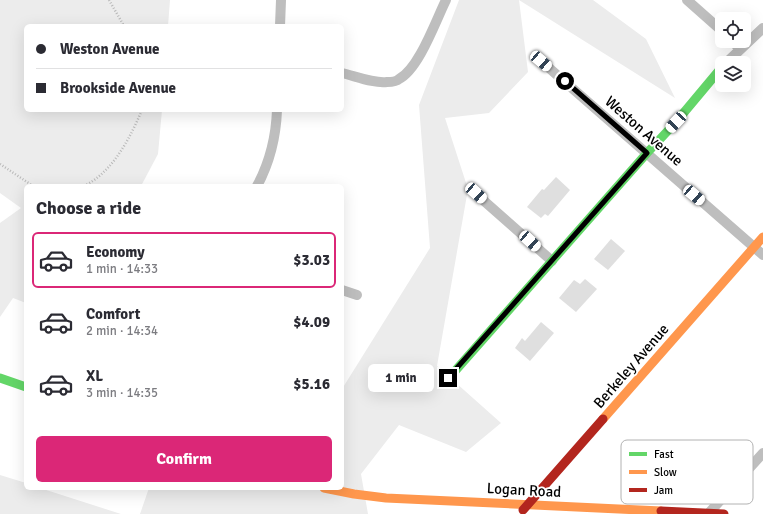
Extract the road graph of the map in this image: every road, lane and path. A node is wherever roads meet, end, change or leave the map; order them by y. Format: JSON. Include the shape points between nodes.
{"nodes":[{"id":1,"x":109,"y":0,"type":"edge"},
{"id":2,"x":281,"y":0,"type":"edge"},
{"id":3,"x":446,"y":0,"type":"edge"},
{"id":4,"x":687,"y":0,"type":"edge"},
{"id":5,"x":123,"y":24,"type":"edge"},
{"id":6,"x":280,"y":24,"type":"edge"},
{"id":7,"x":715,"y":25,"type":"edge"},
{"id":8,"x":763,"y":28,"type":"edge"},
{"id":9,"x":740,"y":49,"type":"joint"},
{"id":10,"x":733,"y":56,"type":"edge"},
{"id":11,"x":541,"y":61,"type":"dead end"},
{"id":12,"x":344,"y":73,"type":"edge"},
{"id":13,"x":715,"y":75,"type":"edge"},
{"id":14,"x":141,"y":112,"type":"edge"},
{"id":15,"x":278,"y":112,"type":"edge"},
{"id":16,"x":647,"y":153,"type":"junction"},
{"id":17,"x":0,"y":164,"type":"edge"},
{"id":18,"x":30,"y":184,"type":"edge"},
{"id":19,"x":87,"y":184,"type":"edge"},
{"id":20,"x":258,"y":184,"type":"edge"},
{"id":21,"x":476,"y":193,"type":"dead end"},
{"id":22,"x":763,"y":237,"type":"edge"},
{"id":23,"x":754,"y":247,"type":"junction"},
{"id":24,"x":763,"y":255,"type":"edge"},
{"id":25,"x":552,"y":261,"type":"junction"},
{"id":26,"x":344,"y":291,"type":"edge"},
{"id":27,"x":356,"y":295,"type":"dead end"},
{"id":28,"x":0,"y":378,"type":"edge"},
{"id":29,"x":448,"y":378,"type":"dead end"},
{"id":30,"x":24,"y":386,"type":"edge"},
{"id":31,"x":763,"y":453,"type":"edge"},
{"id":32,"x":753,"y":464,"type":"edge"},
{"id":33,"x":334,"y":490,"type":"edge"},
{"id":34,"x":718,"y":504,"type":"edge"},
{"id":35,"x":527,"y":505,"type":"junction"},
{"id":36,"x":520,"y":514,"type":"edge"},
{"id":37,"x":709,"y":514,"type":"edge"},
{"id":38,"x":724,"y":514,"type":"edge"}],
"edges":[{"from":1,"to":5,"type":"path"},
{"from":2,"to":6,"type":"street"},
{"from":3,"to":12,"type":"street","via":[[418,59],[399,79],[379,82]]},
{"from":4,"to":7,"type":"street"},
{"from":8,"to":9,"type":"street"},
{"from":9,"to":10,"type":"street"},
{"from":11,"to":16,"type":"street","name":"Weston Avenue"},
{"from":13,"to":16,"type":"street"},
{"from":14,"to":19,"type":"path","via":[[110,167]]},
{"from":15,"to":20,"type":"street","via":[[271,152]]},
{"from":16,"to":23,"type":"street","name":"Weston Avenue"},
{"from":16,"to":25,"type":"street"},
{"from":17,"to":18,"type":"path"},
{"from":21,"to":25,"type":"street"},
{"from":22,"to":23,"type":"street","name":"Berkeley Avenue"},
{"from":23,"to":24,"type":"street","name":"Weston Avenue"},
{"from":23,"to":35,"type":"street","name":"Berkeley Avenue"},
{"from":25,"to":29,"type":"street"},
{"from":26,"to":27,"type":"street"},
{"from":28,"to":30,"type":"street"},
{"from":31,"to":32,"type":"street"},
{"from":33,"to":35,"type":"street","name":"Logan Road","via":[[386,498]]},
{"from":34,"to":37,"type":"street"},
{"from":35,"to":36,"type":"street","name":"Berkeley Avenue"},
{"from":35,"to":37,"type":"street","name":"Logan Road"},
{"from":37,"to":38,"type":"street","name":"Logan Road"}]}
